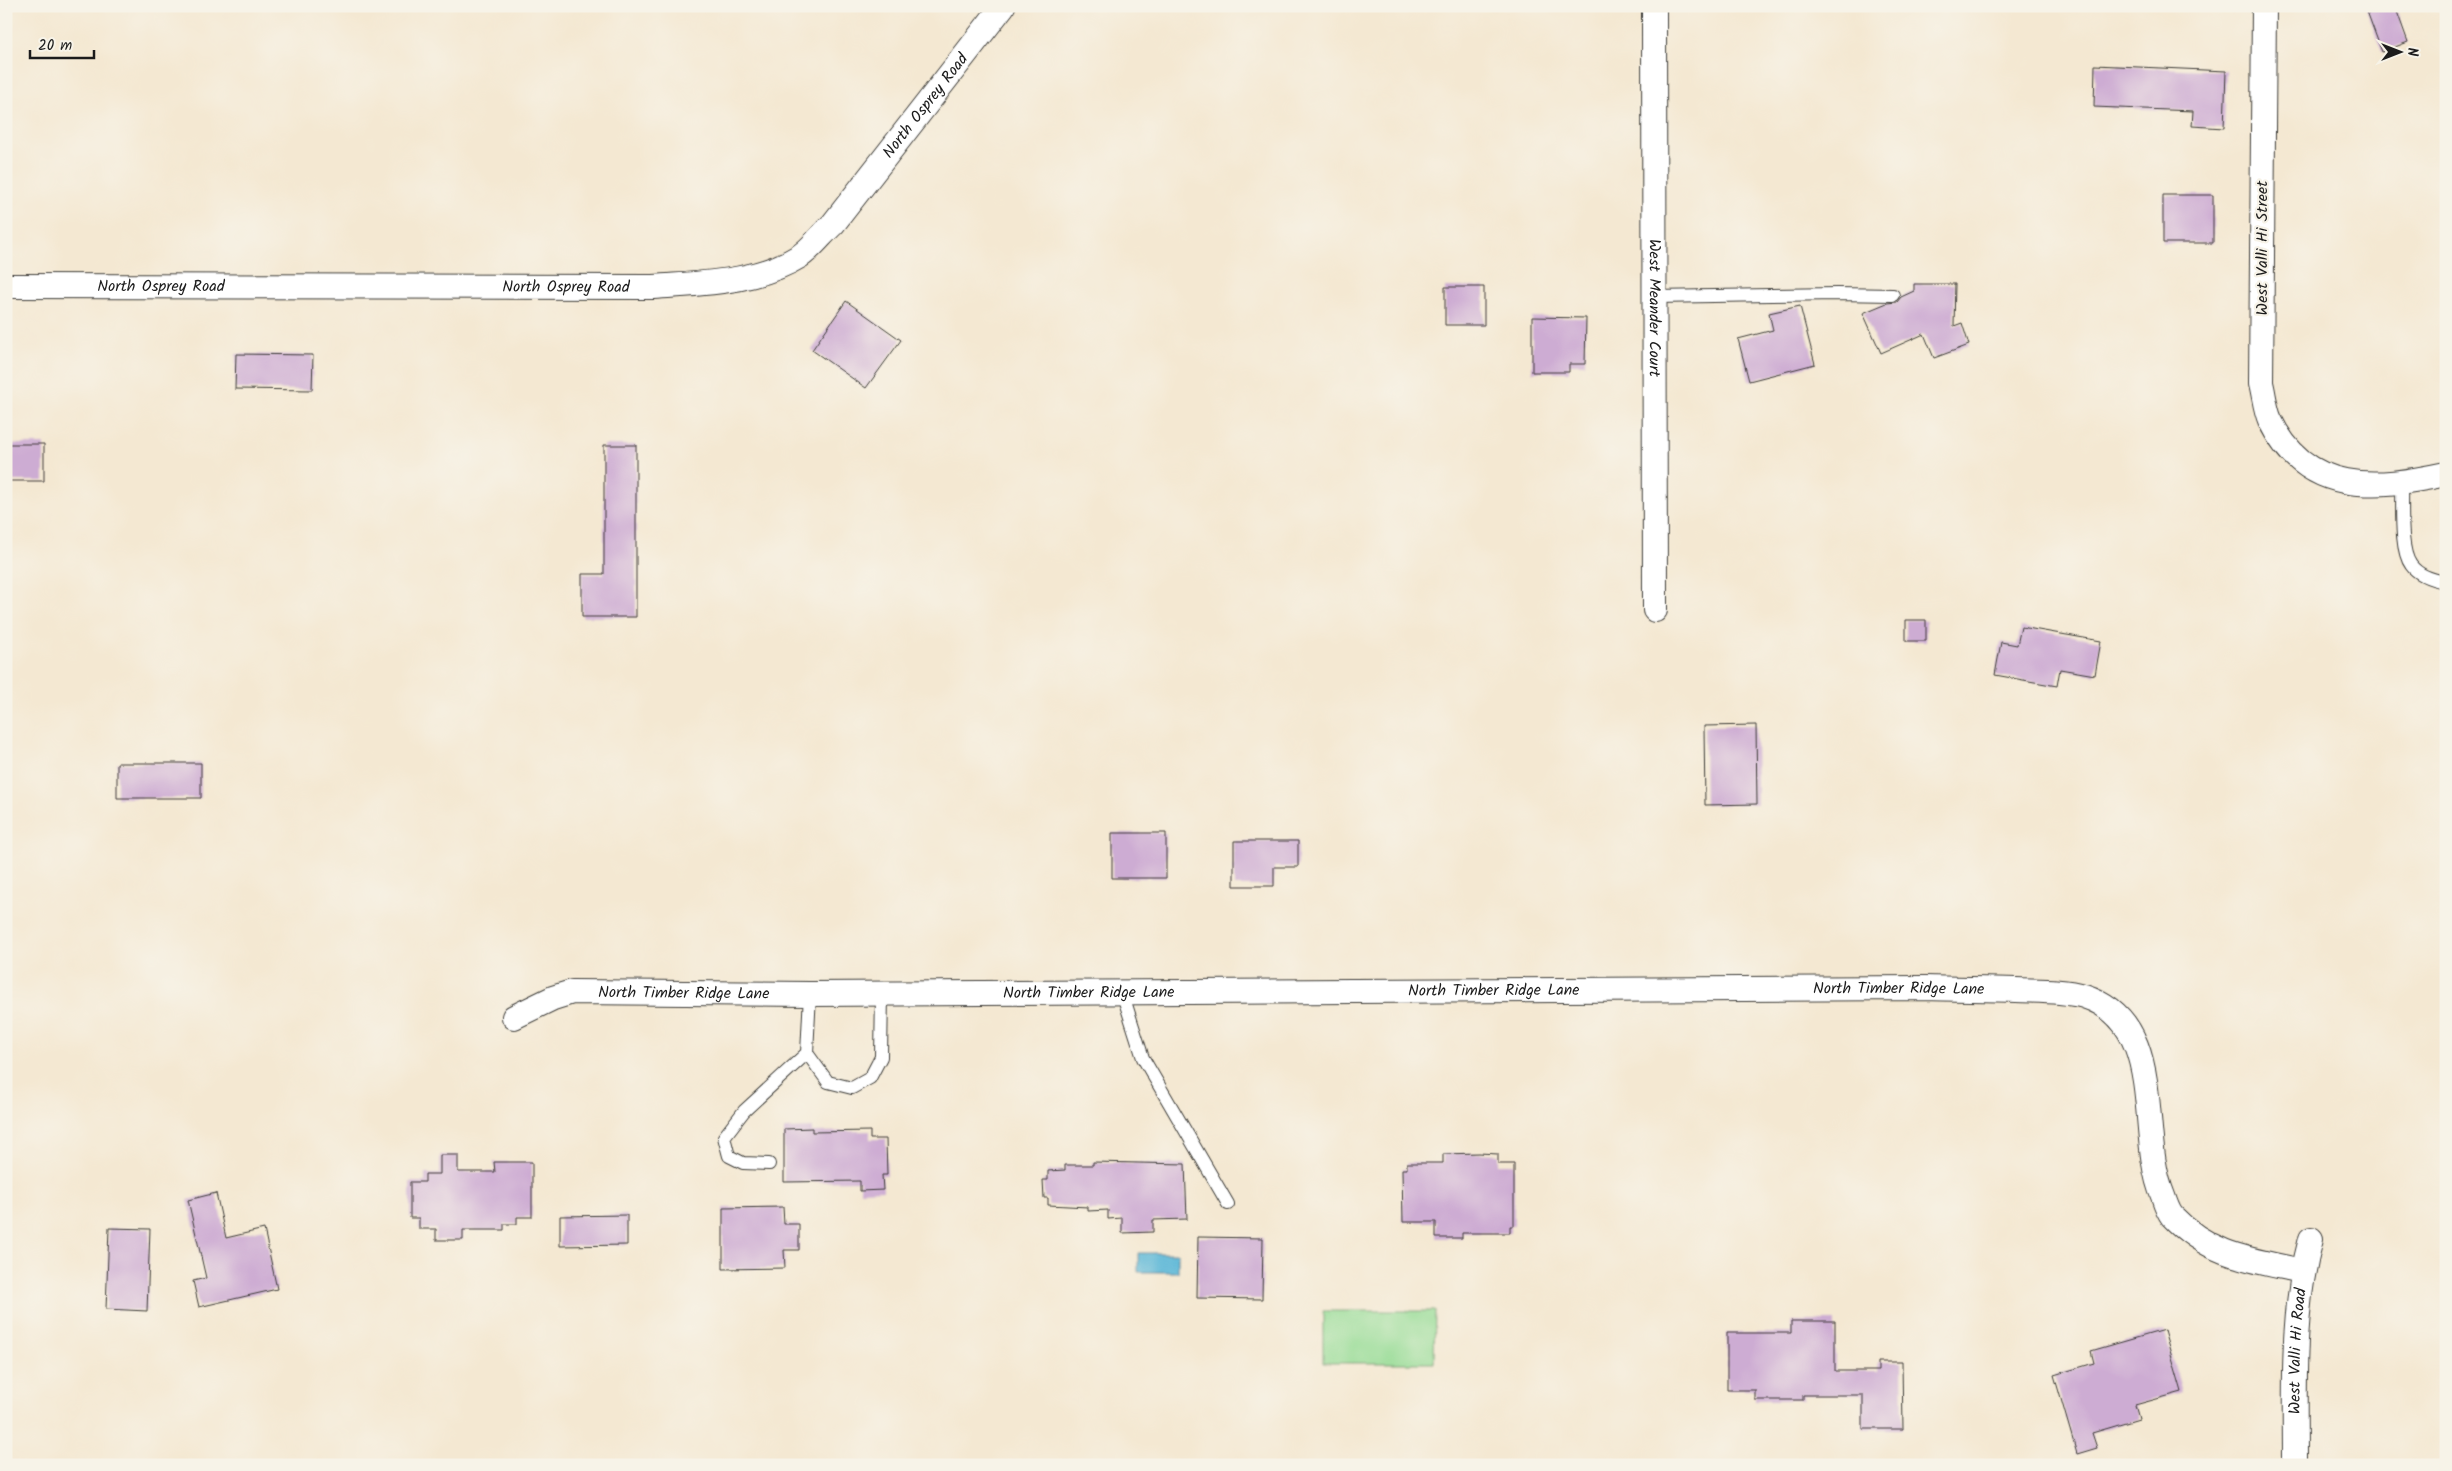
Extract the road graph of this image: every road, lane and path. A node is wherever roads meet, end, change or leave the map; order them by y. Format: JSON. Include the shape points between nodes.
{"nodes":[{"id":1,"x":1002,"y":6,"type":"edge"},
{"id":2,"x":1654,"y":6,"type":"edge"},
{"id":3,"x":2264,"y":6,"type":"edge"},
{"id":4,"x":6,"y":286,"type":"edge"},
{"id":5,"x":1893,"y":295,"type":"dead end"},
{"id":6,"x":1655,"y":297,"type":"junction"},
{"id":7,"x":2446,"y":474,"type":"edge"},
{"id":8,"x":2402,"y":483,"type":"junction"},
{"id":9,"x":2446,"y":582,"type":"edge"},
{"id":10,"x":1655,"y":610,"type":"dead end"},
{"id":11,"x":1122,"y":992,"type":"junction"},
{"id":12,"x":882,"y":993,"type":"junction"},
{"id":13,"x":810,"y":994,"type":"junction"},
{"id":14,"x":514,"y":1017,"type":"dead end"},
{"id":15,"x":807,"y":1053,"type":"junction"},
{"id":16,"x":769,"y":1164,"type":"dead end"},
{"id":17,"x":1228,"y":1204,"type":"dead end"},
{"id":18,"x":2311,"y":1239,"type":"dead end"},
{"id":19,"x":2302,"y":1271,"type":"junction"},
{"id":20,"x":2295,"y":1465,"type":"edge"}],
"edges":[{"from":1,"to":4,"type":"street","name":"North Osprey Road","via":[[833,224],[800,256],[755,275],[724,282],[654,287]]},
{"from":2,"to":6,"type":"street","name":"West Meander Court"},
{"from":3,"to":8,"type":"street","name":"West Valli Hi Street","via":[[2261,382],[2270,418],[2289,450],[2316,470],[2344,482]]},
{"from":5,"to":6,"type":"lane"},
{"from":6,"to":10,"type":"street","name":"West Meander Court"},
{"from":7,"to":8,"type":"street","name":"West Valli Hi Street"},
{"from":8,"to":9,"type":"lane","via":[[2405,552],[2410,564],[2422,574]]},
{"from":11,"to":12,"type":"street","name":"North Timber Ridge Lane"},
{"from":11,"to":17,"type":"lane","via":[[1143,1058]]},
{"from":11,"to":19,"type":"street","name":"North Timber Ridge Lane","via":[[1925,988],[2058,991],[2085,997],[2108,1008],[2127,1026],[2140,1055],[2147,1087],[2157,1181],[2171,1215],[2200,1239],[2228,1254]]},
{"from":12,"to":13,"type":"street","name":"North Timber Ridge Lane"},
{"from":12,"to":15,"type":"lane","via":[[881,1057],[870,1078],[852,1088],[828,1082]]},
{"from":13,"to":14,"type":"street","name":"North Timber Ridge Lane","via":[[572,992]]},
{"from":13,"to":15,"type":"lane"},
{"from":15,"to":16,"type":"lane","via":[[744,1111],[724,1137],[729,1156],[743,1163]]},
{"from":18,"to":19,"type":"street","name":"West Valli Hi Road"},
{"from":19,"to":20,"type":"street","name":"West Valli Hi Road","via":[[2296,1343]]}]}
